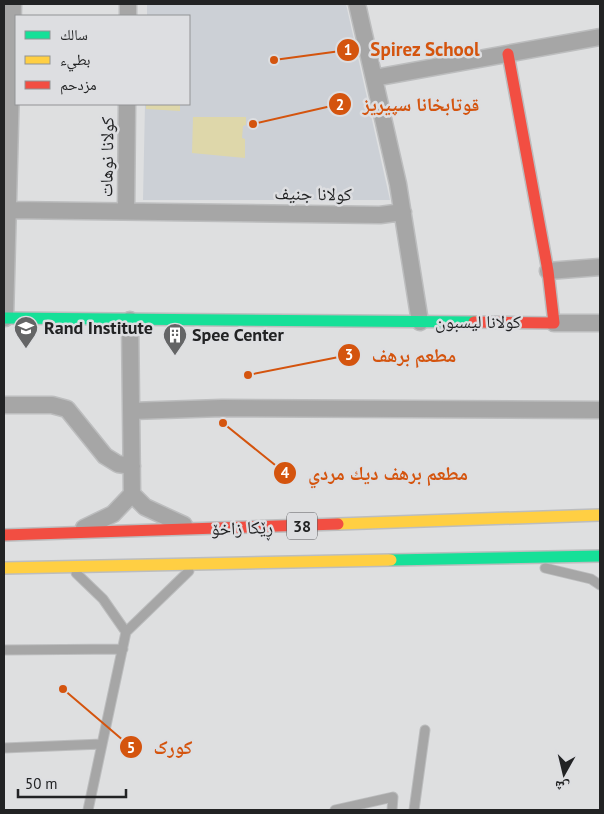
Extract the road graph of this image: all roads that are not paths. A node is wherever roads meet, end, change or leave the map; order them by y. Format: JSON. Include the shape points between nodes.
{"nodes":[{"id":1,"x":13,"y":4,"type":"edge"},
{"id":2,"x":357,"y":4,"type":"edge"},
{"id":3,"x":600,"y":37,"type":"edge"},
{"id":4,"x":8,"y":54,"type":"edge"},
{"id":5,"x":508,"y":54,"type":"junction"},
{"id":6,"x":374,"y":78,"type":"junction"},
{"id":7,"x":127,"y":105,"type":"edge"},
{"id":8,"x":9,"y":210,"type":"junction"},
{"id":9,"x":126,"y":211,"type":"junction"},
{"id":10,"x":403,"y":212,"type":"junction"},
{"id":11,"x":600,"y":267,"type":"edge"},
{"id":12,"x":548,"y":271,"type":"junction"},
{"id":13,"x":5,"y":318,"type":"edge"},
{"id":14,"x":130,"y":320,"type":"junction"},
{"id":15,"x":420,"y":322,"type":"junction"},
{"id":16,"x":554,"y":323,"type":"junction"},
{"id":17,"x":600,"y":323,"type":"edge"},
{"id":18,"x":4,"y":405,"type":"edge"},
{"id":19,"x":600,"y":410,"type":"edge"},
{"id":20,"x":131,"y":411,"type":"junction"},
{"id":21,"x":132,"y":466,"type":"junction"},
{"id":22,"x":132,"y":494,"type":"junction"},
{"id":23,"x":600,"y":509,"type":"edge"},
{"id":24,"x":557,"y":516,"type":"junction"},
{"id":25,"x":600,"y":516,"type":"edge"},
{"id":26,"x":195,"y":530,"type":"junction"},
{"id":27,"x":72,"y":534,"type":"junction"},
{"id":28,"x":4,"y":535,"type":"edge"},
{"id":29,"x":600,"y":556,"type":"edge"},
{"id":30,"x":557,"y":557,"type":"junction"},
{"id":31,"x":503,"y":558,"type":"junction"},
{"id":32,"x":600,"y":563,"type":"edge"},
{"id":33,"x":198,"y":564,"type":"junction"},
{"id":34,"x":68,"y":566,"type":"junction"},
{"id":35,"x":4,"y":568,"type":"edge"},
{"id":36,"x":600,"y":585,"type":"edge"},
{"id":37,"x":126,"y":632,"type":"junction"},
{"id":38,"x":122,"y":649,"type":"junction"},
{"id":39,"x":4,"y":650,"type":"edge"},
{"id":40,"x":425,"y":730,"type":"dead end"},
{"id":41,"x":102,"y":744,"type":"junction"},
{"id":42,"x":4,"y":748,"type":"edge"},
{"id":43,"x":88,"y":810,"type":"edge"},
{"id":44,"x":335,"y":810,"type":"edge"},
{"id":45,"x":392,"y":810,"type":"edge"},
{"id":46,"x":414,"y":810,"type":"edge"}],
"edges":[{"from":1,"to":4,"type":"street"},
{"from":2,"to":6,"type":"street"},
{"from":3,"to":5,"type":"street"},
{"from":4,"to":8,"type":"street"},
{"from":5,"to":6,"type":"street"},
{"from":5,"to":12,"type":"main road"},
{"from":6,"to":10,"type":"street"},
{"from":7,"to":9,"type":"street","name":"كولانا نوهات"},
{"from":8,"to":9,"type":"street","name":"كولانا جنيف"},
{"from":8,"to":13,"type":"street"},
{"from":9,"to":10,"type":"street","name":"كولانا جنيف","via":[[380,215]]},
{"from":10,"to":15,"type":"street"},
{"from":11,"to":12,"type":"street"},
{"from":12,"to":16,"type":"main road"},
{"from":13,"to":14,"type":"main road","name":"كولانا ليسبون"},
{"from":14,"to":15,"type":"main road","name":"كولانا ليسبون"},
{"from":14,"to":20,"type":"street"},
{"from":15,"to":16,"type":"main road","name":"كولانا ليسبون"},
{"from":16,"to":17,"type":"street"},
{"from":18,"to":21,"type":"street","via":[[52,405],[67,409],[105,456],[118,464]]},
{"from":19,"to":20,"type":"street","via":[[222,408]]},
{"from":20,"to":21,"type":"street"},
{"from":21,"to":22,"type":"street"},
{"from":22,"to":26,"type":"street","via":[[145,507]]},
{"from":22,"to":27,"type":"street","via":[[113,514]]},
{"from":23,"to":24,"type":"main road"},
{"from":24,"to":25,"type":"main road","name":"ڕێکا زاخۆ","number":"38"},
{"from":24,"to":26,"type":"main road","name":"ڕێکا زاخۆ","number":"38"},
{"from":26,"to":27,"type":"main road","name":"ڕێکا زاخۆ","number":"38"},
{"from":27,"to":28,"type":"main road","name":"ڕێکا زاخۆ","number":"38"},
{"from":29,"to":30,"type":"main road","name":"ڕێکا زاخۆ","number":"38"},
{"from":30,"to":31,"type":"main road","name":"ڕێکا زاخۆ","number":"38"},
{"from":30,"to":32,"type":"main road"},
{"from":31,"to":33,"type":"main road","name":"ڕێکا زاخۆ","number":"38"},
{"from":31,"to":36,"type":"lane","via":[[591,579]]},
{"from":33,"to":34,"type":"main road","name":"ڕێکا زاخۆ","number":"38"},
{"from":33,"to":37,"type":"lane"},
{"from":34,"to":35,"type":"main road","name":"ڕێکا زاخۆ","number":"38"},
{"from":34,"to":37,"type":"lane","via":[[103,599]]},
{"from":37,"to":38,"type":"lane"},
{"from":38,"to":39,"type":"lane"},
{"from":38,"to":41,"type":"lane"},
{"from":40,"to":46,"type":"lane"},
{"from":41,"to":42,"type":"lane"},
{"from":41,"to":43,"type":"lane"},
{"from":44,"to":45,"type":"lane","via":[[393,797]]}]}
